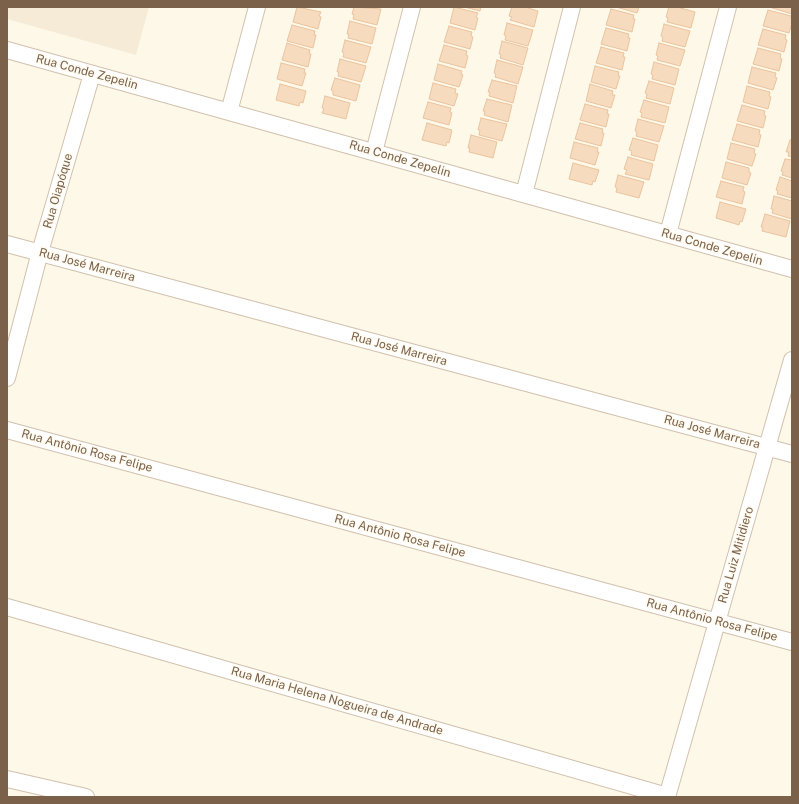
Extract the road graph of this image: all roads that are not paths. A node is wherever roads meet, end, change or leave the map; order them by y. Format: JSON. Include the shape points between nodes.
{"nodes":[{"id":1,"x":257,"y":7,"type":"edge"},
{"id":2,"x":412,"y":7,"type":"edge"},
{"id":3,"x":572,"y":7,"type":"edge"},
{"id":4,"x":728,"y":7,"type":"edge"},
{"id":5,"x":7,"y":50,"type":"edge"},
{"id":6,"x":92,"y":74,"type":"junction"},
{"id":7,"x":229,"y":112,"type":"junction"},
{"id":8,"x":374,"y":152,"type":"junction"},
{"id":9,"x":524,"y":194,"type":"junction"},
{"id":10,"x":668,"y":234,"type":"junction"},
{"id":11,"x":7,"y":244,"type":"edge"},
{"id":12,"x":40,"y":252,"type":"junction"},
{"id":13,"x":792,"y":269,"type":"edge"},
{"id":14,"x":792,"y":360,"type":"edge"},
{"id":15,"x":7,"y":378,"type":"edge"},
{"id":16,"x":7,"y":430,"type":"edge"},
{"id":17,"x":767,"y":447,"type":"junction"},
{"id":18,"x":792,"y":454,"type":"edge"},
{"id":19,"x":7,"y":607,"type":"edge"},
{"id":20,"x":717,"y":621,"type":"junction"},
{"id":21,"x":792,"y":642,"type":"edge"},
{"id":22,"x":7,"y":779,"type":"edge"},
{"id":23,"x":64,"y":794,"type":"edge"},
{"id":24,"x":667,"y":796,"type":"edge"},
{"id":25,"x":86,"y":797,"type":"edge"}],
"edges":[{"from":1,"to":7,"type":"street"},
{"from":2,"to":8,"type":"street"},
{"from":3,"to":9,"type":"street"},
{"from":4,"to":10,"type":"street"},
{"from":5,"to":6,"type":"street","name":"Rua Conde Zepelin"},
{"from":6,"to":7,"type":"street","name":"Rua Conde Zepelin"},
{"from":6,"to":12,"type":"street","name":"Rua Oiapóque"},
{"from":7,"to":8,"type":"street","name":"Rua Conde Zepelin"},
{"from":8,"to":9,"type":"street","name":"Rua Conde Zepelin"},
{"from":9,"to":10,"type":"street","name":"Rua Conde Zepelin"},
{"from":10,"to":13,"type":"street","name":"Rua Conde Zepelin"},
{"from":11,"to":12,"type":"street","name":"Rua José Marreira"},
{"from":12,"to":15,"type":"street","name":"Rua Oiapóque"},
{"from":12,"to":17,"type":"street","name":"Rua José Marreira"},
{"from":14,"to":17,"type":"street","name":"Rua Luiz Mitidiero"},
{"from":16,"to":20,"type":"street","name":"Rua Antônio Rosa Felipe"},
{"from":17,"to":18,"type":"street","name":"Rua José Marreira"},
{"from":17,"to":20,"type":"street","name":"Rua Luiz Mitidiero"},
{"from":19,"to":24,"type":"street","name":"Rua Maria Helena Nogueira de Andrade"},
{"from":20,"to":21,"type":"street","name":"Rua Antônio Rosa Felipe"},
{"from":20,"to":24,"type":"street","name":"Rua Luiz Mitidiero"},
{"from":22,"to":23,"type":"street"},
{"from":23,"to":25,"type":"street"}]}
